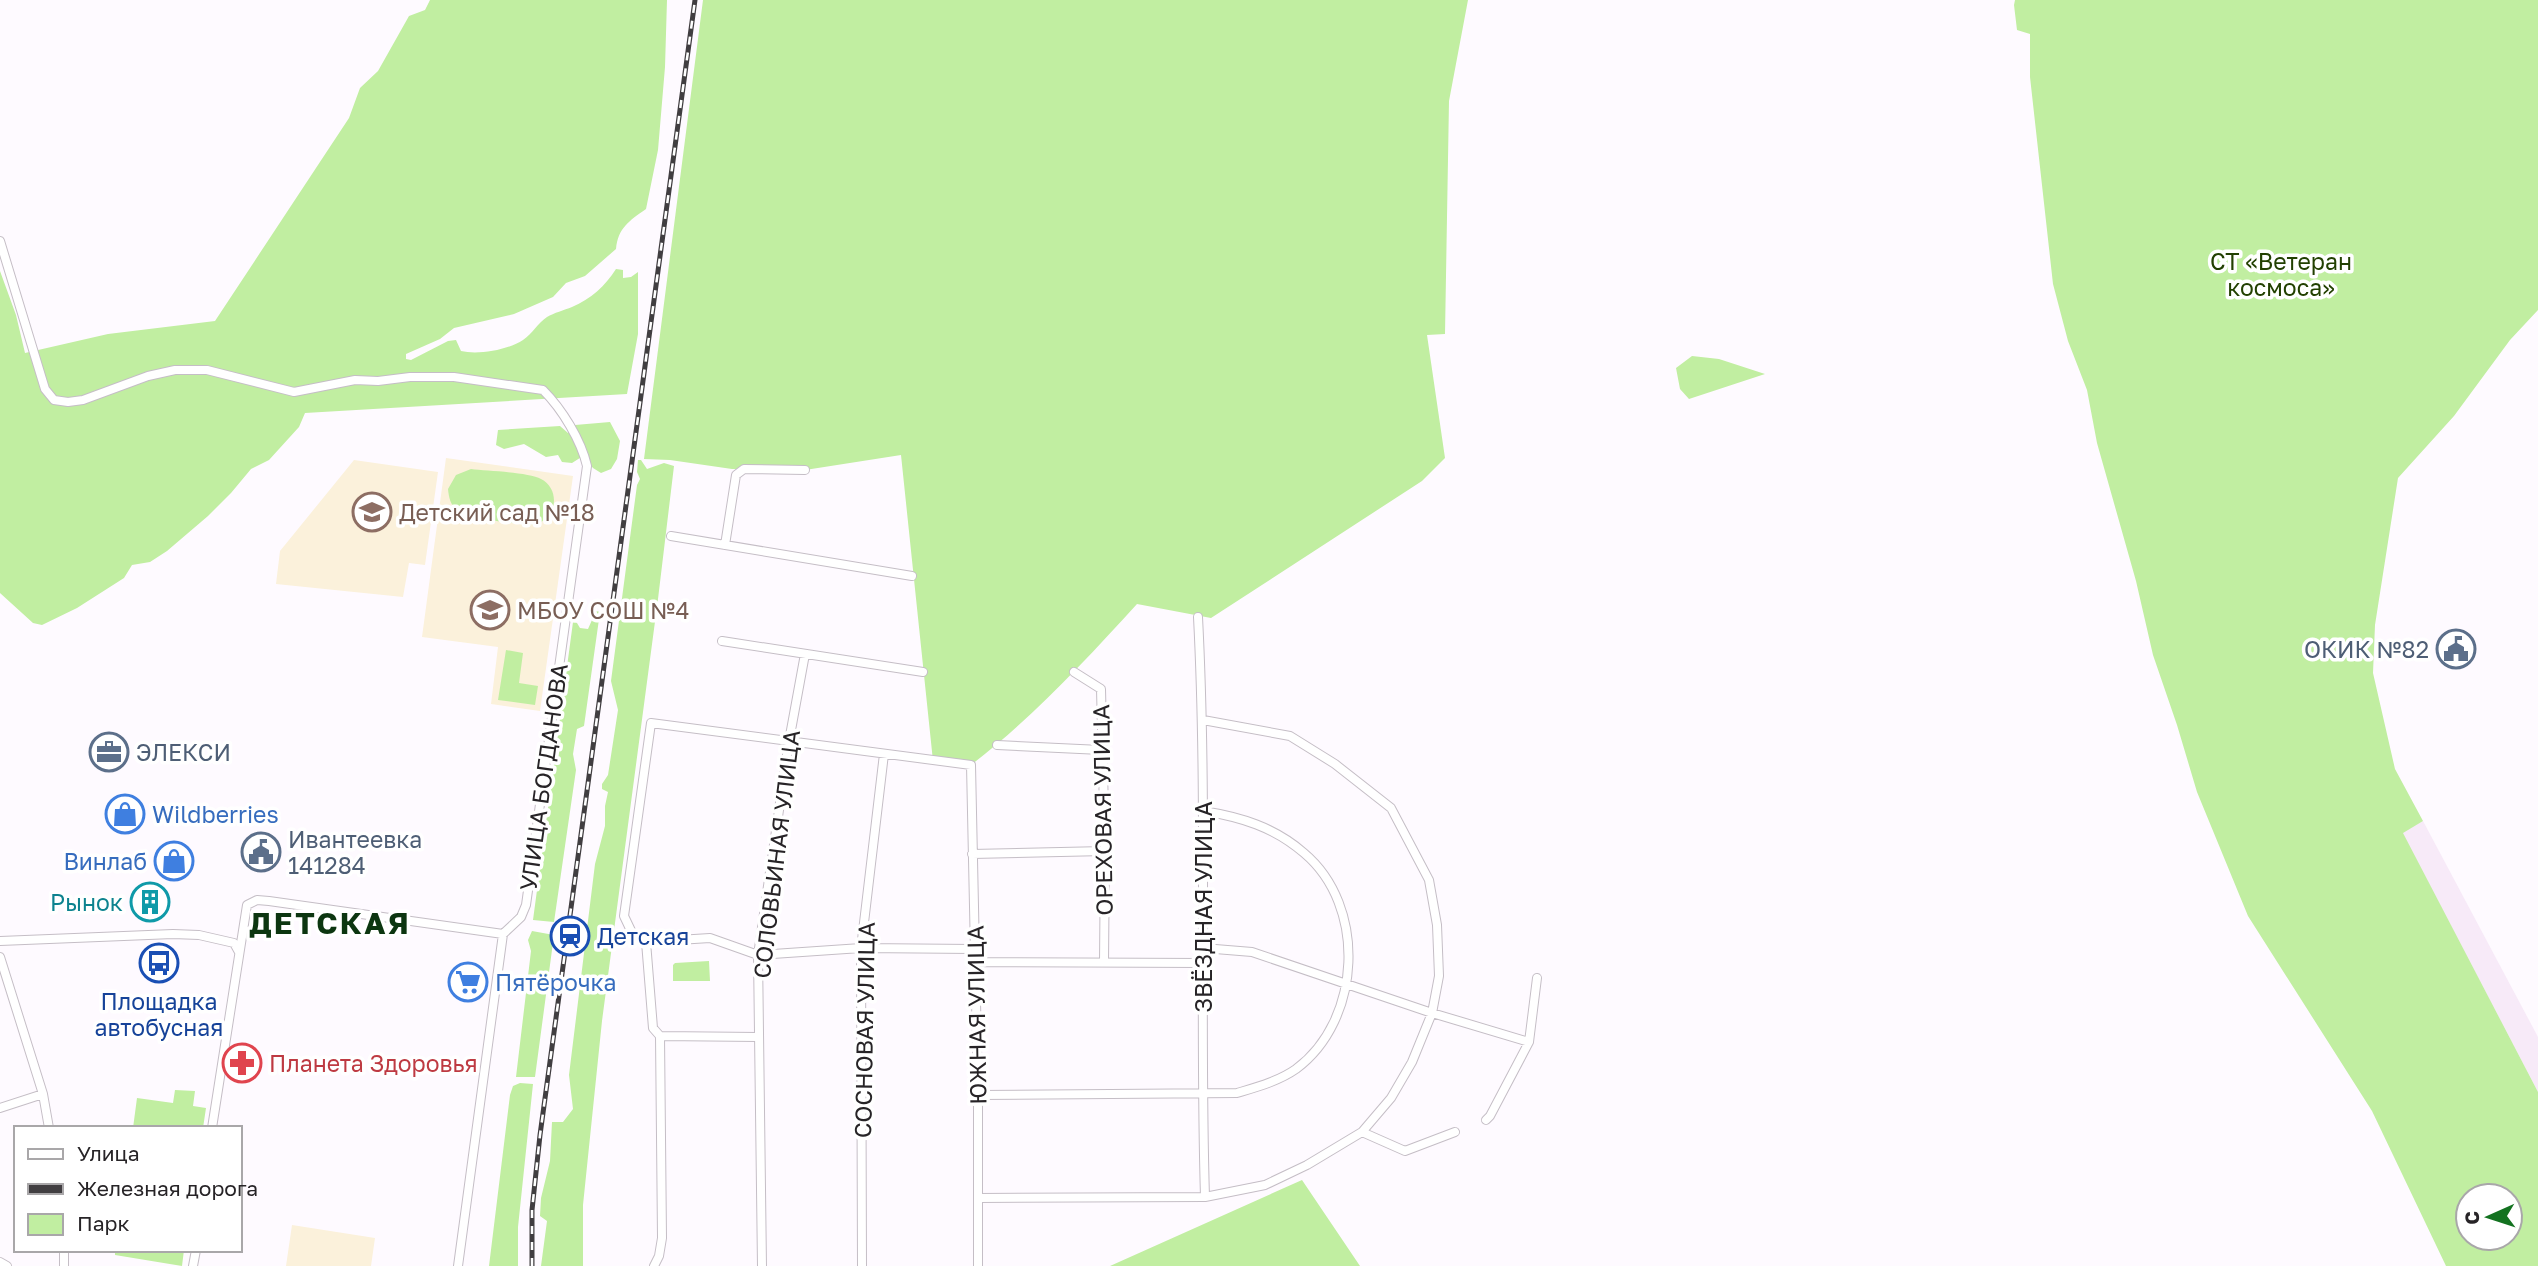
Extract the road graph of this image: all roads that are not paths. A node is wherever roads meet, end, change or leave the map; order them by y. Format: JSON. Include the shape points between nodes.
{"nodes":[{"id":1,"x":0,"y":241,"type":"edge"},
{"id":2,"x":805,"y":470,"type":"dead end"},
{"id":3,"x":671,"y":536,"type":"dead end"},
{"id":4,"x":725,"y":545,"type":"junction"},
{"id":5,"x":912,"y":576,"type":"dead end"},
{"id":6,"x":1198,"y":617,"type":"dead end"},
{"id":7,"x":722,"y":641,"type":"dead end"},
{"id":8,"x":805,"y":654,"type":"junction"},
{"id":9,"x":923,"y":672,"type":"dead end"},
{"id":10,"x":1074,"y":672,"type":"dead end"},
{"id":11,"x":1203,"y":720,"type":"junction"},
{"id":12,"x":789,"y":741,"type":"junction"},
{"id":13,"x":997,"y":745,"type":"dead end"},
{"id":14,"x":1101,"y":750,"type":"junction"},
{"id":15,"x":884,"y":754,"type":"junction"},
{"id":16,"x":1203,"y":811,"type":"junction"},
{"id":17,"x":1105,"y":851,"type":"junction"},
{"id":18,"x":972,"y":854,"type":"junction"},
{"id":19,"x":503,"y":934,"type":"junction"},
{"id":20,"x":0,"y":941,"type":"edge"},
{"id":21,"x":646,"y":942,"type":"junction"},
{"id":22,"x":861,"y":948,"type":"junction"},
{"id":23,"x":1203,"y":948,"type":"junction"},
{"id":24,"x":974,"y":949,"type":"junction"},
{"id":25,"x":239,"y":953,"type":"junction"},
{"id":26,"x":758,"y":954,"type":"junction"},
{"id":27,"x":0,"y":957,"type":"edge"},
{"id":28,"x":975,"y":962,"type":"junction"},
{"id":29,"x":1104,"y":962,"type":"junction"},
{"id":30,"x":1204,"y":963,"type":"junction"},
{"id":31,"x":1536,"y":978,"type":"dead end"},
{"id":32,"x":1346,"y":984,"type":"junction"},
{"id":33,"x":1432,"y":1013,"type":"junction"},
{"id":34,"x":660,"y":1037,"type":"junction"},
{"id":35,"x":758,"y":1037,"type":"junction"},
{"id":36,"x":1529,"y":1042,"type":"junction"},
{"id":37,"x":1202,"y":1093,"type":"junction"},
{"id":38,"x":43,"y":1094,"type":"junction"},
{"id":39,"x":978,"y":1095,"type":"junction"},
{"id":40,"x":0,"y":1108,"type":"edge"},
{"id":41,"x":1486,"y":1121,"type":"dead end"},
{"id":42,"x":49,"y":1126,"type":"edge"},
{"id":43,"x":212,"y":1126,"type":"edge"},
{"id":44,"x":1362,"y":1132,"type":"junction"},
{"id":45,"x":1455,"y":1132,"type":"dead end"},
{"id":46,"x":1205,"y":1197,"type":"junction"},
{"id":47,"x":978,"y":1198,"type":"junction"},
{"id":48,"x":0,"y":1262,"type":"edge"},
{"id":49,"x":7,"y":1266,"type":"edge"},
{"id":50,"x":458,"y":1266,"type":"edge"},
{"id":51,"x":654,"y":1266,"type":"edge"},
{"id":52,"x":762,"y":1266,"type":"edge"},
{"id":53,"x":862,"y":1266,"type":"edge"},
{"id":54,"x":978,"y":1266,"type":"edge"}],
"edges":[{"from":1,"to":19,"type":"street","name":"УЛИЦА БОГДАНОВА","via":[[44,390],[54,400],[83,400],[175,370],[207,370],[294,392],[355,380],[454,377],[543,390],[550,397],[584,451],[587,466],[526,905],[521,917]]},
{"from":2,"to":4,"type":"street","via":[[744,469],[736,475]]},
{"from":3,"to":4,"type":"street"},
{"from":4,"to":5,"type":"street"},
{"from":6,"to":11,"type":"street","name":"ЗВЁЗДНАЯ УЛИЦА"},
{"from":7,"to":8,"type":"street"},
{"from":8,"to":9,"type":"street"},
{"from":8,"to":12,"type":"street","name":"СОЛОВЬИНАЯ УЛИЦА"},
{"from":10,"to":14,"type":"street","name":"ОРЕХОВАЯ УЛИЦА","via":[[1101,689]]},
{"from":11,"to":16,"type":"street","name":"ЗВЁЗДНАЯ УЛИЦА"},
{"from":11,"to":33,"type":"street","via":[[1290,736],[1391,808],[1429,880],[1439,976]]},
{"from":12,"to":15,"type":"street"},
{"from":12,"to":21,"type":"street","via":[[651,723],[624,916],[634,937]]},
{"from":12,"to":26,"type":"street","name":"СОЛОВЬИНАЯ УЛИЦА"},
{"from":13,"to":14,"type":"street"},
{"from":14,"to":17,"type":"street","name":"ОРЕХОВАЯ УЛИЦА"},
{"from":15,"to":18,"type":"street","name":"ЮЖНАЯ УЛИЦА","via":[[971,765]]},
{"from":15,"to":22,"type":"street","name":"СОСНОВАЯ УЛИЦА"},
{"from":16,"to":23,"type":"street","name":"ЗВЁЗДНАЯ УЛИЦА"},
{"from":16,"to":32,"type":"street","via":[[1274,831],[1306,853],[1326,876],[1342,908],[1350,949]]},
{"from":17,"to":18,"type":"street"},
{"from":17,"to":29,"type":"street","name":"ОРЕХОВАЯ УЛИЦА"},
{"from":18,"to":24,"type":"street","name":"ЮЖНАЯ УЛИЦА"},
{"from":19,"to":25,"type":"street","via":[[257,900],[247,905]]},
{"from":19,"to":50,"type":"street"},
{"from":20,"to":25,"type":"street","via":[[187,934],[234,943]]},
{"from":21,"to":26,"type":"street","via":[[710,938]]},
{"from":21,"to":34,"type":"street","via":[[653,1028]]},
{"from":22,"to":24,"type":"street"},
{"from":22,"to":26,"type":"street"},
{"from":22,"to":53,"type":"street","name":"СОСНОВАЯ УЛИЦА"},
{"from":23,"to":30,"type":"street","name":"ЗВЁЗДНАЯ УЛИЦА"},
{"from":23,"to":32,"type":"street","via":[[1252,952]]},
{"from":24,"to":28,"type":"street","name":"ЮЖНАЯ УЛИЦА"},
{"from":25,"to":43,"type":"street"},
{"from":26,"to":35,"type":"street","name":"СОЛОВЬИНАЯ УЛИЦА"},
{"from":27,"to":38,"type":"street"},
{"from":28,"to":29,"type":"street"},
{"from":28,"to":39,"type":"street","name":"ЮЖНАЯ УЛИЦА"},
{"from":29,"to":30,"type":"street"},
{"from":30,"to":37,"type":"street","name":"ЗВЁЗДНАЯ УЛИЦА"},
{"from":31,"to":36,"type":"street"},
{"from":32,"to":33,"type":"street"},
{"from":32,"to":37,"type":"street","via":[[1336,1017],[1318,1048],[1296,1069],[1237,1093]]},
{"from":33,"to":36,"type":"street"},
{"from":33,"to":44,"type":"street","via":[[1391,1098]]},
{"from":34,"to":35,"type":"street"},
{"from":34,"to":51,"type":"street","via":[[662,1238]]},
{"from":35,"to":52,"type":"street","name":"СОЛОВЬИНАЯ УЛИЦА"},
{"from":36,"to":41,"type":"street"},
{"from":37,"to":39,"type":"street"},
{"from":37,"to":46,"type":"street","name":"ЗВЁЗДНАЯ УЛИЦА"},
{"from":38,"to":40,"type":"street"},
{"from":38,"to":42,"type":"street"},
{"from":39,"to":47,"type":"street","name":"ЮЖНАЯ УЛИЦА"},
{"from":44,"to":45,"type":"street","via":[[1405,1151]]},
{"from":44,"to":46,"type":"street","via":[[1265,1185]]},
{"from":46,"to":47,"type":"street"},
{"from":47,"to":54,"type":"street","name":"ЮЖНАЯ УЛИЦА"},
{"from":48,"to":49,"type":"street"}]}
